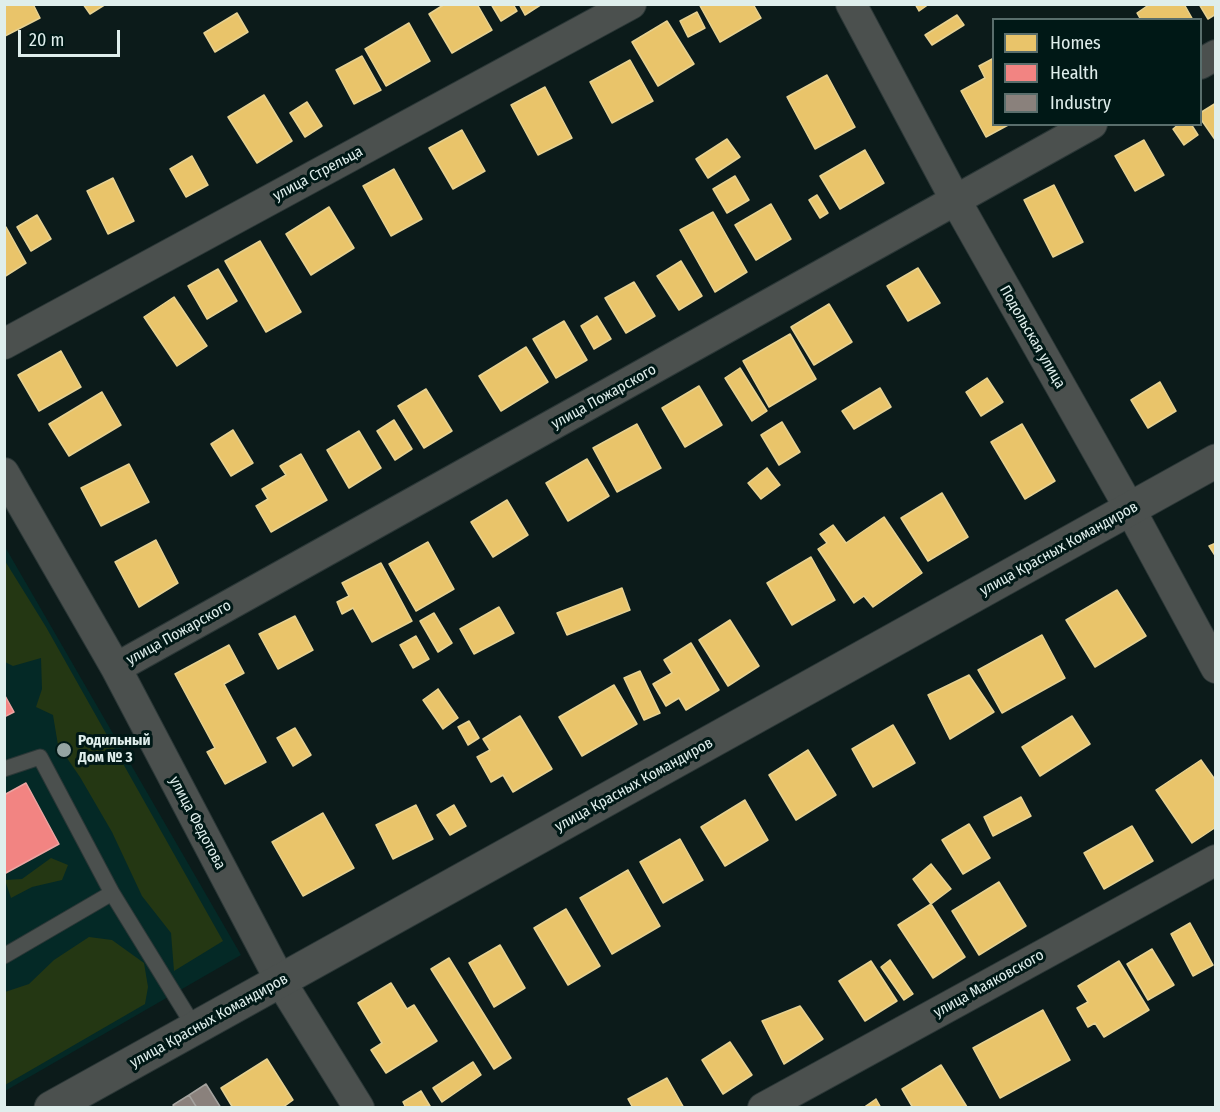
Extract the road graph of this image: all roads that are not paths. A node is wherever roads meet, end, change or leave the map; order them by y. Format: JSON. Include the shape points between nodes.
{"nodes":[{"id":1,"x":631,"y":4,"type":"edge"},
{"id":2,"x":851,"y":4,"type":"edge"},
{"id":3,"x":1215,"y":55,"type":"edge"},
{"id":4,"x":1202,"y":63,"type":"edge"},
{"id":5,"x":1088,"y":126,"type":"edge"},
{"id":6,"x":956,"y":201,"type":"junction"},
{"id":7,"x":4,"y":344,"type":"edge"},
{"id":8,"x":1215,"y":461,"type":"edge"},
{"id":9,"x":4,"y":473,"type":"edge"},
{"id":10,"x":1130,"y":509,"type":"junction"},
{"id":11,"x":116,"y":668,"type":"junction"},
{"id":12,"x":1215,"y":668,"type":"edge"},
{"id":13,"x":4,"y":769,"type":"edge"},
{"id":14,"x":1215,"y":860,"type":"edge"},
{"id":15,"x":112,"y":893,"type":"junction"},
{"id":16,"x":4,"y":956,"type":"edge"},
{"id":17,"x":281,"y":982,"type":"junction"},
{"id":18,"x":195,"y":1028,"type":"junction"},
{"id":19,"x":51,"y":1107,"type":"edge"},
{"id":20,"x":358,"y":1107,"type":"edge"},
{"id":21,"x":763,"y":1107,"type":"edge"}],
"edges":[{"from":1,"to":7,"type":"street","name":"улица Стрельца"},
{"from":2,"to":6,"type":"street","name":"Подольская улица"},
{"from":3,"to":4,"type":"street"},
{"from":5,"to":6,"type":"street","name":"улица Пожарского"},
{"from":6,"to":10,"type":"street","name":"Подольская улица"},
{"from":6,"to":11,"type":"street","name":"улица Пожарского"},
{"from":8,"to":10,"type":"street","name":"улица Красных Командиров"},
{"from":9,"to":11,"type":"street","name":"улица Федотова"},
{"from":10,"to":12,"type":"street","name":"Подольская улица"},
{"from":10,"to":17,"type":"street","name":"улица Красных Командиров"},
{"from":11,"to":17,"type":"street","name":"улица Федотова"},
{"from":13,"to":15,"type":"lane","via":[[40,757]]},
{"from":14,"to":21,"type":"street","name":"улица Маяковского"},
{"from":15,"to":16,"type":"lane"},
{"from":15,"to":18,"type":"lane"},
{"from":17,"to":18,"type":"street","name":"улица Красных Командиров"},
{"from":17,"to":20,"type":"street","name":"улица Федотова"},
{"from":18,"to":19,"type":"street","name":"улица Красных Командиров"}]}
